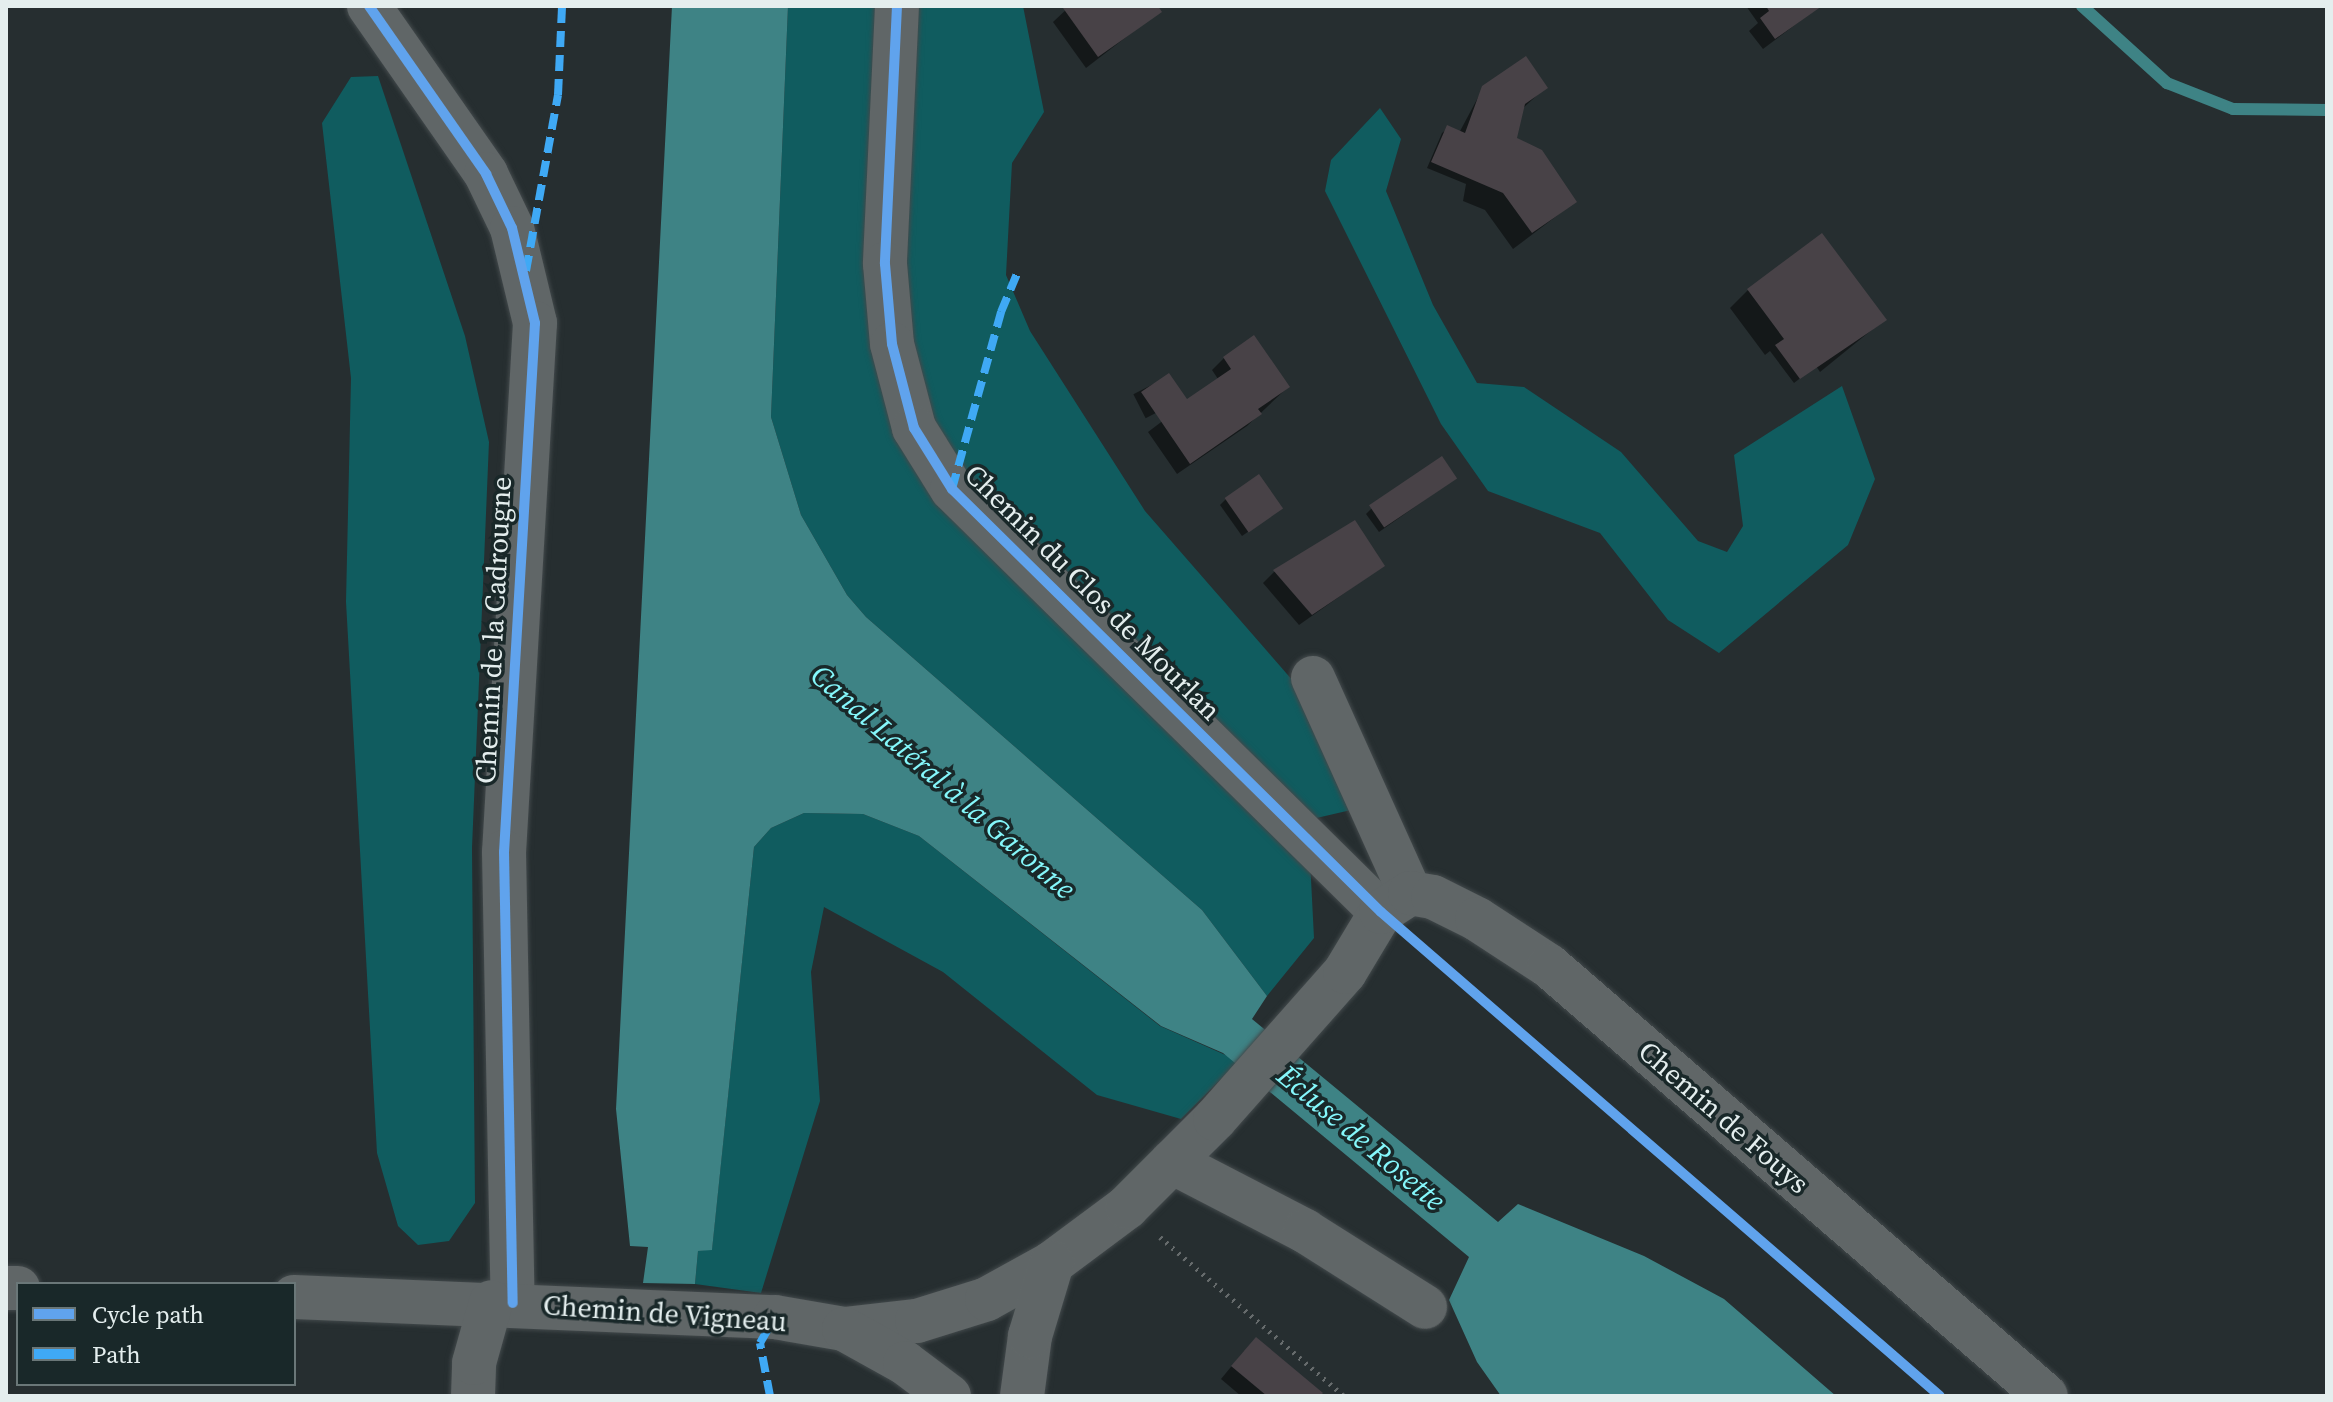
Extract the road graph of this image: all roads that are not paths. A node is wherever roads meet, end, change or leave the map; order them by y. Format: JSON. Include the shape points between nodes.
{"nodes":[{"id":1,"x":369,"y":6,"type":"edge"},
{"id":2,"x":897,"y":6,"type":"edge"},
{"id":3,"x":1313,"y":678,"type":"dead end"},
{"id":4,"x":1395,"y":902,"type":"junction"},
{"id":5,"x":1172,"y":1162,"type":"junction"},
{"id":6,"x":1052,"y":1263,"type":"junction"},
{"id":7,"x":296,"y":1297,"type":"edge"},
{"id":8,"x":502,"y":1302,"type":"junction"},
{"id":9,"x":1425,"y":1307,"type":"dead end"},
{"id":10,"x":844,"y":1329,"type":"junction"},
{"id":11,"x":473,"y":1396,"type":"edge"},
{"id":12,"x":949,"y":1396,"type":"edge"},
{"id":13,"x":1022,"y":1396,"type":"edge"},
{"id":14,"x":2046,"y":1396,"type":"edge"}],
"edges":[{"from":1,"to":8,"type":"street","name":"Chemin de la Cadrougne","via":[[486,174],[517,243],[535,323],[504,852]]},
{"from":2,"to":4,"type":"street","name":"Chemin du Clos de Mourlan","via":[[885,264],[892,344],[914,428],[952,489]]},
{"from":3,"to":4,"type":"street"},
{"from":4,"to":5,"type":"street","via":[[1345,972]]},
{"from":4,"to":14,"type":"street","name":"Chemin de Fouys","via":[[1433,897],[1549,966]]},
{"from":5,"to":6,"type":"street","via":[[1127,1207]]},
{"from":5,"to":9,"type":"street","via":[[1305,1231]]},
{"from":6,"to":10,"type":"street","via":[[987,1299],[917,1321]]},
{"from":6,"to":13,"type":"street","via":[[1030,1336]]},
{"from":7,"to":8,"type":"street","name":"Chemin de Vigneau"},
{"from":8,"to":10,"type":"street","name":"Chemin de Vigneau","via":[[775,1317]]},
{"from":8,"to":11,"type":"street","name":"Chemin de la Cadrougne","via":[[474,1363]]},
{"from":10,"to":12,"type":"street","via":[[905,1363]]}]}
